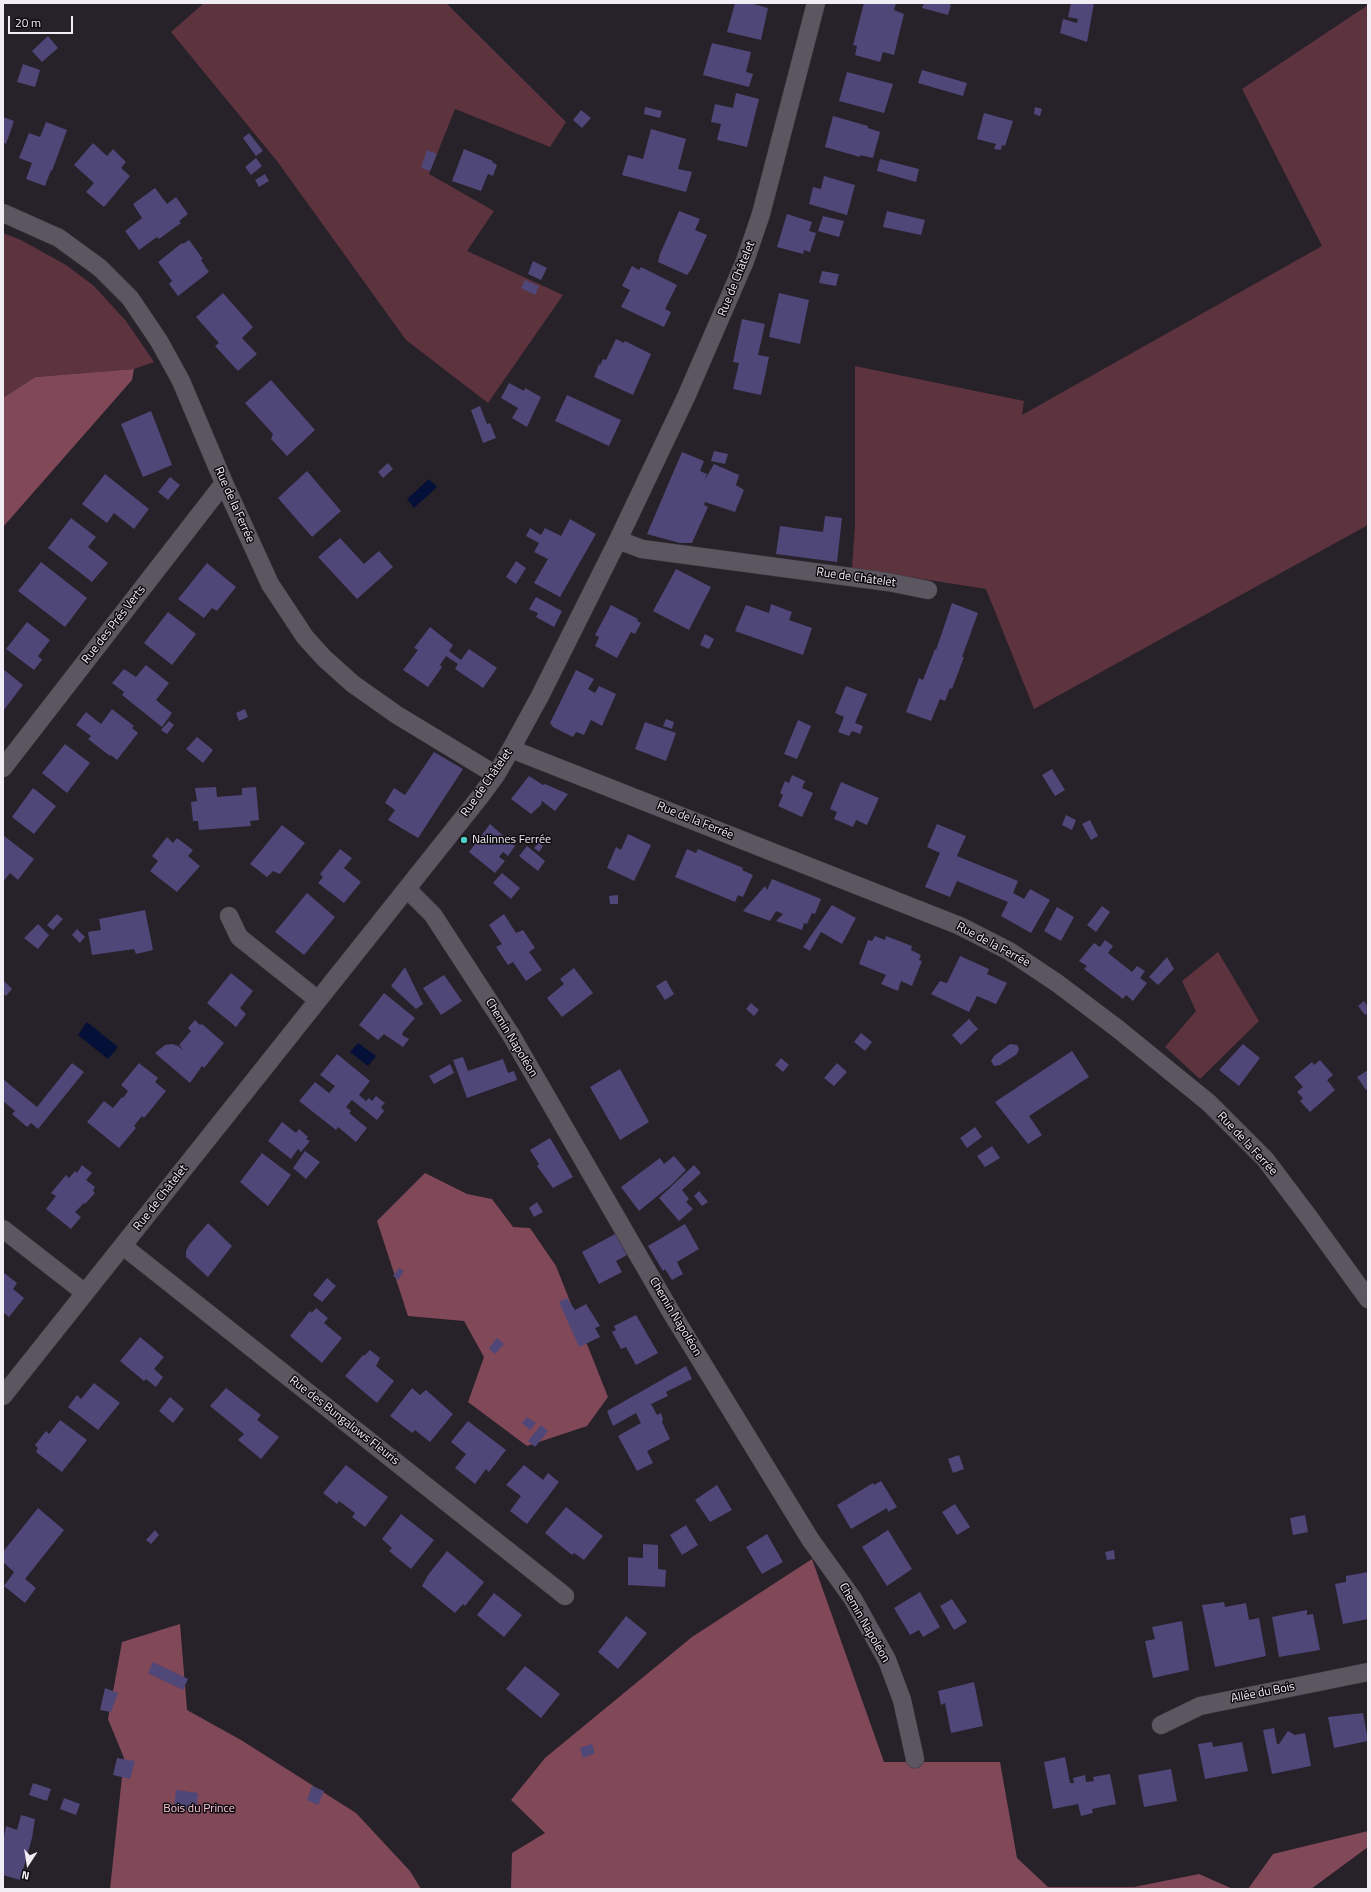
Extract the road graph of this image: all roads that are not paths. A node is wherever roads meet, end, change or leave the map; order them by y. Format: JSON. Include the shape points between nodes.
{"nodes":[{"id":1,"x":816,"y":3,"type":"edge"},
{"id":2,"x":3,"y":213,"type":"edge"},
{"id":3,"x":224,"y":483,"type":"junction"},
{"id":4,"x":618,"y":540,"type":"junction"},
{"id":5,"x":928,"y":590,"type":"dead end"},
{"id":6,"x":511,"y":749,"type":"junction"},
{"id":7,"x":3,"y":768,"type":"edge"},
{"id":8,"x":496,"y":775,"type":"junction"},
{"id":9,"x":407,"y":890,"type":"junction"},
{"id":10,"x":229,"y":916,"type":"dead end"},
{"id":11,"x":318,"y":1000,"type":"junction"},
{"id":12,"x":3,"y":1229,"type":"edge"},
{"id":13,"x":123,"y":1246,"type":"junction"},
{"id":14,"x":85,"y":1293,"type":"junction"},
{"id":15,"x":1368,"y":1299,"type":"edge"},
{"id":16,"x":3,"y":1396,"type":"edge"},
{"id":17,"x":565,"y":1596,"type":"dead end"},
{"id":18,"x":1368,"y":1672,"type":"edge"},
{"id":19,"x":1161,"y":1725,"type":"dead end"},
{"id":20,"x":915,"y":1758,"type":"dead end"}],
"edges":[{"from":1,"to":4,"type":"street","name":"Rue de Châtelet","via":[[761,214],[745,261],[686,397]]},
{"from":2,"to":3,"type":"street","name":"Rue de la Ferrée","via":[[59,238],[100,268],[130,298],[159,341],[181,382]]},
{"from":3,"to":7,"type":"street","name":"Rue des Prés Verts"},
{"from":3,"to":8,"type":"street","name":"Rue de la Ferrée","via":[[270,584],[301,632],[324,658],[353,684],[397,715]]},
{"from":4,"to":5,"type":"street","name":"Rue de Châtelet","via":[[642,549],[888,582]]},
{"from":4,"to":6,"type":"street","name":"Rue de Châtelet"},
{"from":6,"to":8,"type":"street","name":"Rue de Châtelet"},
{"from":6,"to":15,"type":"street","name":"Rue de la Ferrée","via":[[953,924],[1009,951],[1118,1028],[1209,1103],[1265,1159]]},
{"from":8,"to":9,"type":"street","name":"Rue de Châtelet"},
{"from":9,"to":11,"type":"street","name":"Rue de Châtelet"},
{"from":9,"to":20,"type":"street","name":"Chemin Napoléon","via":[[433,915],[511,1035],[671,1312],[810,1539],[854,1599],[887,1660],[902,1700]]},
{"from":10,"to":11,"type":"street","via":[[239,937]]},
{"from":11,"to":13,"type":"street","name":"Rue de Châtelet"},
{"from":12,"to":14,"type":"street"},
{"from":13,"to":14,"type":"street","name":"Rue de Châtelet"},
{"from":13,"to":17,"type":"street","name":"Rue des Bungalows Fleuris"},
{"from":14,"to":16,"type":"street","name":"Rue de Châtelet"},
{"from":18,"to":19,"type":"street","name":"Allée du Bois","via":[[1200,1706]]}]}
